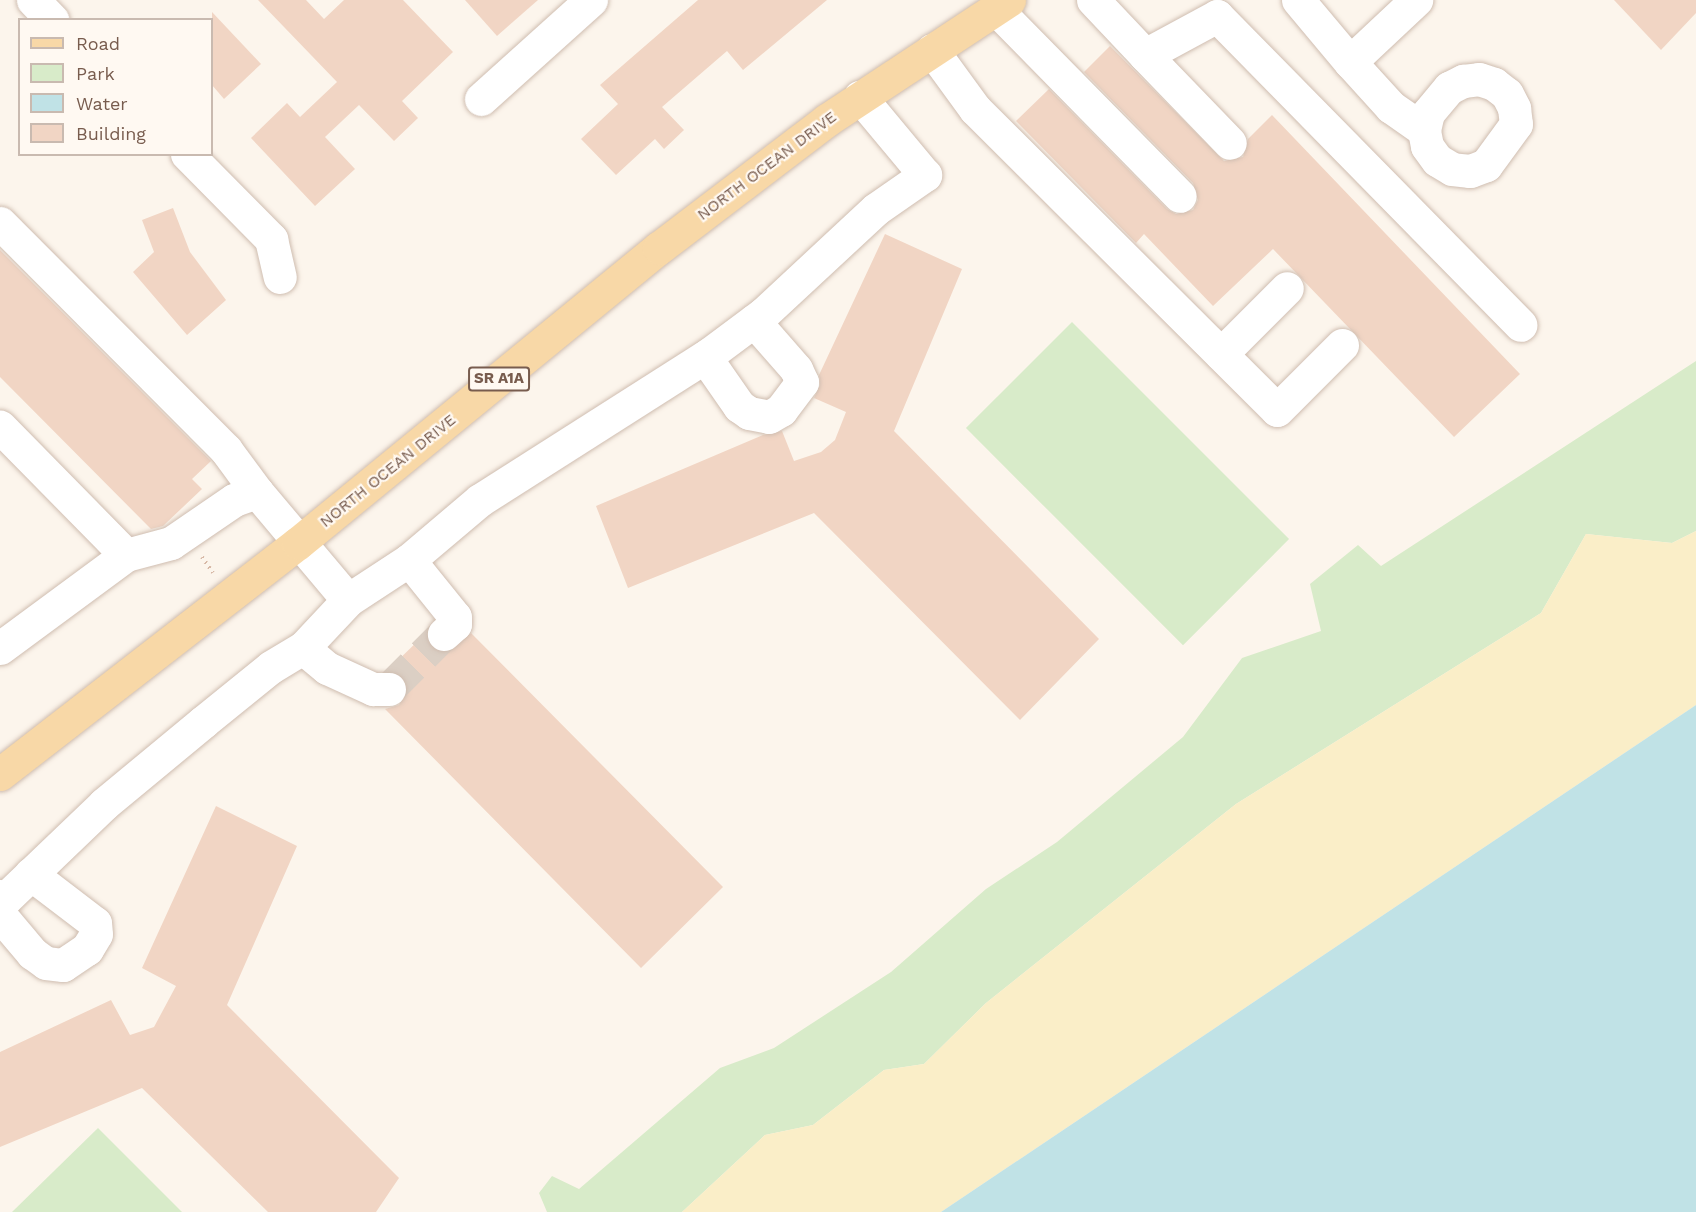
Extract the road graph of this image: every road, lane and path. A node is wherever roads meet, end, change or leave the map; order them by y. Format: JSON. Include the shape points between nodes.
{"nodes":[{"id":1,"x":33,"y":0,"type":"edge"},
{"id":2,"x":591,"y":0,"type":"edge"},
{"id":3,"x":1093,"y":0,"type":"edge"},
{"id":4,"x":1298,"y":0,"type":"edge"},
{"id":5,"x":1416,"y":0,"type":"edge"},
{"id":6,"x":1003,"y":4,"type":"edge"},
{"id":7,"x":50,"y":18,"type":"edge"},
{"id":8,"x":932,"y":50,"type":"junction"},
{"id":9,"x":1145,"y":55,"type":"junction"},
{"id":10,"x":1350,"y":62,"type":"junction"},
{"id":11,"x":860,"y":97,"type":"junction"},
{"id":12,"x":481,"y":99,"type":"dead end"},
{"id":13,"x":1424,"y":130,"type":"dead end"},
{"id":14,"x":1230,"y":143,"type":"dead end"},
{"id":15,"x":189,"y":156,"type":"edge"},
{"id":16,"x":1180,"y":196,"type":"dead end"},
{"id":17,"x":0,"y":223,"type":"edge"},
{"id":18,"x":280,"y":277,"type":"dead end"},
{"id":19,"x":1287,"y":288,"type":"dead end"},
{"id":20,"x":754,"y":321,"type":"junction"},
{"id":21,"x":1521,"y":325,"type":"dead end"},
{"id":22,"x":1342,"y":345,"type":"dead end"},
{"id":23,"x":1221,"y":354,"type":"junction"},
{"id":24,"x":705,"y":357,"type":"junction"},
{"id":25,"x":0,"y":427,"type":"edge"},
{"id":26,"x":257,"y":492,"type":"junction"},
{"id":27,"x":298,"y":543,"type":"junction"},
{"id":28,"x":198,"y":552,"type":"dead end"},
{"id":29,"x":126,"y":555,"type":"junction"},
{"id":30,"x":409,"y":560,"type":"junction"},
{"id":31,"x":214,"y":573,"type":"dead end"},
{"id":32,"x":348,"y":600,"type":"junction"},
{"id":33,"x":444,"y":634,"type":"tunnel mouth"},
{"id":34,"x":0,"y":648,"type":"edge"},
{"id":35,"x":303,"y":648,"type":"junction"},
{"id":36,"x":389,"y":689,"type":"dead end"},
{"id":37,"x":0,"y":774,"type":"edge"},
{"id":38,"x":31,"y":874,"type":"junction"},
{"id":39,"x":1,"y":904,"type":"edge"}],
"edges":[{"from":1,"to":7,"type":"street"},
{"from":2,"to":12,"type":"street"},
{"from":3,"to":9,"type":"street"},
{"from":4,"to":10,"type":"street"},
{"from":5,"to":10,"type":"street"},
{"from":6,"to":8,"type":"main road","name":"NORTH OCEAN DRIVE","number":"SR A1A"},
{"from":6,"to":16,"type":"street"},
{"from":8,"to":11,"type":"main road","name":"NORTH OCEAN DRIVE","number":"SR A1A"},
{"from":8,"to":23,"type":"street","via":[[975,109]]},
{"from":9,"to":14,"type":"street"},
{"from":9,"to":21,"type":"street","via":[[1217,16]]},
{"from":10,"to":13,"type":"street","via":[[1391,107]]},
{"from":11,"to":20,"type":"street","via":[[926,175],[876,209]]},
{"from":11,"to":27,"type":"main road","name":"NORTH OCEAN DRIVE","number":"SR A1A","via":[[659,248]]},
{"from":15,"to":18,"type":"street","via":[[271,239]]},
{"from":17,"to":26,"type":"street","via":[[226,450]]},
{"from":19,"to":23,"type":"street"},
{"from":20,"to":24,"type":"street"},
{"from":20,"to":24,"type":"street","via":[[796,369],[802,382],[781,410],[770,417],[749,413],[739,406]]},
{"from":22,"to":23,"type":"street","via":[[1278,411]]},
{"from":24,"to":30,"type":"street","via":[[480,500]]},
{"from":25,"to":29,"type":"street"},
{"from":26,"to":27,"type":"street"},
{"from":26,"to":29,"type":"street","via":[[234,500],[171,543]]},
{"from":27,"to":32,"type":"street"},
{"from":27,"to":37,"type":"main road","name":"NORTH OCEAN DRIVE","number":"SR A1A"},
{"from":28,"to":31,"type":"path"},
{"from":29,"to":34,"type":"street"},
{"from":30,"to":32,"type":"street"},
{"from":30,"to":33,"type":"street","via":[[455,617],[455,624]]},
{"from":32,"to":35,"type":"street"},
{"from":35,"to":36,"type":"street","via":[[327,668],[347,678],[374,689]]},
{"from":35,"to":38,"type":"street","via":[[271,667],[104,804]]},
{"from":38,"to":39,"type":"street"},
{"from":38,"to":39,"type":"street","via":[[96,923],[96,934],[87,949],[63,964],[46,963],[32,953]]}]}
